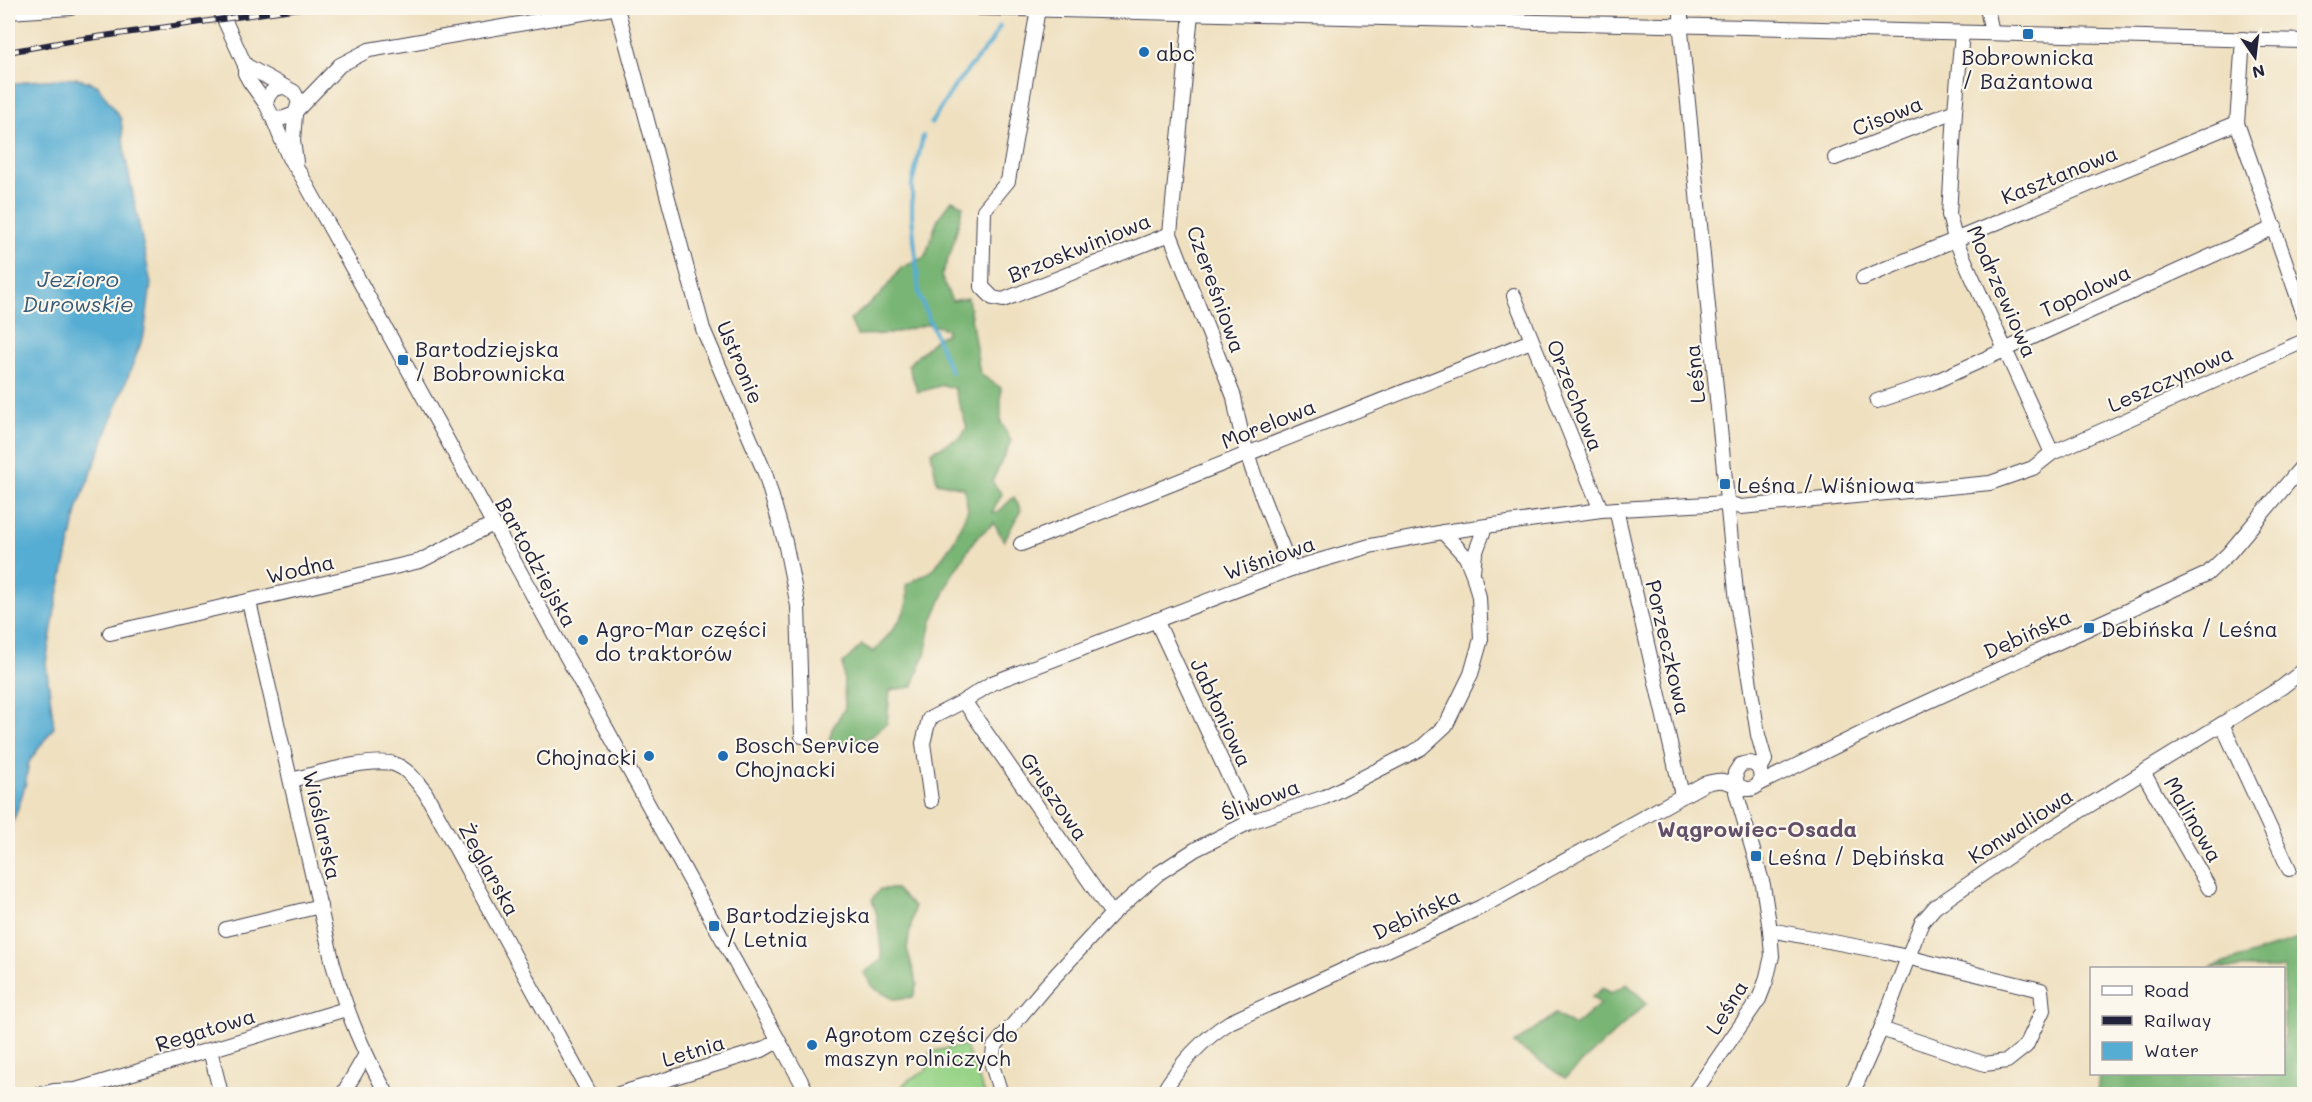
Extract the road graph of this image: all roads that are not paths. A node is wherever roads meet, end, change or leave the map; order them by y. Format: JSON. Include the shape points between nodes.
{"nodes":[{"id":1,"x":71,"y":8,"type":"edge"},
{"id":2,"x":219,"y":8,"type":"edge"},
{"id":3,"x":612,"y":8,"type":"edge"},
{"id":4,"x":617,"y":8,"type":"edge"},
{"id":5,"x":980,"y":8,"type":"edge"},
{"id":6,"x":1681,"y":8,"type":"edge"},
{"id":7,"x":1987,"y":8,"type":"edge"},
{"id":8,"x":1038,"y":9,"type":"junction"},
{"id":9,"x":8,"y":12,"type":"edge"},
{"id":10,"x":1191,"y":13,"type":"junction"},
{"id":11,"x":1681,"y":25,"type":"junction"},
{"id":12,"x":1962,"y":33,"type":"junction"},
{"id":13,"x":1992,"y":33,"type":"junction"},
{"id":14,"x":2243,"y":39,"type":"junction"},
{"id":15,"x":2304,"y":41,"type":"edge"},
{"id":16,"x":245,"y":65,"type":"junction"},
{"id":17,"x":289,"y":89,"type":"junction"},
{"id":18,"x":316,"y":90,"type":"junction"},
{"id":19,"x":269,"y":110,"type":"junction"},
{"id":20,"x":1955,"y":111,"type":"junction"},
{"id":21,"x":296,"y":112,"type":"junction"},
{"id":22,"x":2237,"y":123,"type":"junction"},
{"id":23,"x":1835,"y":158,"type":"dead end"},
{"id":24,"x":301,"y":175,"type":"junction"},
{"id":25,"x":2275,"y":227,"type":"junction"},
{"id":26,"x":1170,"y":234,"type":"junction"},
{"id":27,"x":1955,"y":239,"type":"junction"},
{"id":28,"x":1863,"y":278,"type":"dead end"},
{"id":29,"x":1514,"y":296,"type":"dead end"},
{"id":30,"x":2304,"y":315,"type":"edge"},
{"id":31,"x":1531,"y":341,"type":"junction"},
{"id":32,"x":2304,"y":341,"type":"edge"},
{"id":33,"x":2006,"y":350,"type":"junction"},
{"id":34,"x":1877,"y":401,"type":"dead end"},
{"id":35,"x":2052,"y":453,"type":"junction"},
{"id":36,"x":1246,"y":454,"type":"junction"},
{"id":37,"x":2304,"y":464,"type":"edge"},
{"id":38,"x":1727,"y":503,"type":"junction"},
{"id":39,"x":1616,"y":509,"type":"junction"},
{"id":40,"x":1601,"y":510,"type":"junction"},
{"id":41,"x":493,"y":524,"type":"junction"},
{"id":42,"x":1485,"y":527,"type":"junction"},
{"id":43,"x":1443,"y":532,"type":"junction"},
{"id":44,"x":1021,"y":544,"type":"dead end"},
{"id":45,"x":1291,"y":569,"type":"junction"},
{"id":46,"x":1473,"y":574,"type":"junction"},
{"id":47,"x":249,"y":602,"type":"junction"},
{"id":48,"x":1156,"y":620,"type":"junction"},
{"id":49,"x":110,"y":633,"type":"dead end"},
{"id":50,"x":2304,"y":670,"type":"edge"},
{"id":51,"x":964,"y":701,"type":"junction"},
{"id":52,"x":2222,"y":724,"type":"junction"},
{"id":53,"x":1758,"y":735,"type":"junction"},
{"id":54,"x":802,"y":736,"type":"dead end"},
{"id":55,"x":1743,"y":764,"type":"junction"},
{"id":56,"x":1797,"y":764,"type":"junction"},
{"id":57,"x":1760,"y":769,"type":"junction"},
{"id":58,"x":2143,"y":772,"type":"junction"},
{"id":59,"x":291,"y":780,"type":"junction"},
{"id":60,"x":1704,"y":784,"type":"junction"},
{"id":61,"x":1737,"y":784,"type":"junction"},
{"id":62,"x":1756,"y":786,"type":"junction"},
{"id":63,"x":1682,"y":795,"type":"junction"},
{"id":64,"x":931,"y":801,"type":"dead end"},
{"id":65,"x":1250,"y":822,"type":"junction"},
{"id":66,"x":1748,"y":828,"type":"junction"},
{"id":67,"x":2289,"y":869,"type":"dead end"},
{"id":68,"x":2209,"y":888,"type":"dead end"},
{"id":69,"x":320,"y":906,"type":"junction"},
{"id":70,"x":1112,"y":914,"type":"junction"},
{"id":71,"x":226,"y":929,"type":"dead end"},
{"id":72,"x":1770,"y":930,"type":"junction"},
{"id":73,"x":1907,"y":958,"type":"junction"},
{"id":74,"x":346,"y":1009,"type":"junction"},
{"id":75,"x":1881,"y":1029,"type":"junction"},
{"id":76,"x":778,"y":1041,"type":"junction"},
{"id":77,"x":210,"y":1050,"type":"junction"},
{"id":78,"x":365,"y":1056,"type":"junction"},
{"id":79,"x":77,"y":1092,"type":"edge"},
{"id":80,"x":41,"y":1095,"type":"edge"},
{"id":81,"x":221,"y":1095,"type":"edge"},
{"id":82,"x":343,"y":1095,"type":"edge"},
{"id":83,"x":387,"y":1095,"type":"edge"},
{"id":84,"x":590,"y":1095,"type":"edge"},
{"id":85,"x":619,"y":1095,"type":"edge"},
{"id":86,"x":808,"y":1095,"type":"edge"},
{"id":87,"x":1001,"y":1095,"type":"edge"},
{"id":88,"x":1162,"y":1095,"type":"edge"},
{"id":89,"x":1693,"y":1095,"type":"edge"},
{"id":90,"x":1852,"y":1095,"type":"edge"}],
"edges":[{"from":1,"to":9,"type":"street"},
{"from":2,"to":16,"type":"street","name":"Bartodziejska"},
{"from":3,"to":18,"type":"street","via":[[374,49],[345,62]]},
{"from":4,"to":54,"type":"street","name":"Ustronie","via":[[703,329],[765,473],[784,542],[798,606]]},
{"from":5,"to":8,"type":"street"},
{"from":6,"to":11,"type":"street","name":"Leśna"},
{"from":7,"to":13,"type":"street"},
{"from":8,"to":10,"type":"street"},
{"from":8,"to":26,"type":"street","name":"Brzoskwiniowa","via":[[1008,181],[984,210],[982,287],[993,298],[1003,300]]},
{"from":10,"to":11,"type":"street"},
{"from":10,"to":26,"type":"street","name":"Czereśniowa"},
{"from":11,"to":12,"type":"street"},
{"from":11,"to":38,"type":"street","name":"Leśna"},
{"from":12,"to":13,"type":"street"},
{"from":12,"to":20,"type":"street","name":"Modrzewiowa"},
{"from":13,"to":14,"type":"street"},
{"from":14,"to":15,"type":"street"},
{"from":14,"to":22,"type":"street"},
{"from":16,"to":17,"type":"street"},
{"from":16,"to":19,"type":"street","name":"Bartodziejska","via":[[250,81]]},
{"from":17,"to":18,"type":"street"},
{"from":17,"to":19,"type":"street","via":[[269,93]]},
{"from":17,"to":21,"type":"street","via":[[299,102]]},
{"from":18,"to":21,"type":"street"},
{"from":19,"to":21,"type":"street","via":[[281,119]]},
{"from":19,"to":24,"type":"street","name":"Bartodziejska","via":[[289,158]]},
{"from":20,"to":23,"type":"street","name":"Cisowa"},
{"from":20,"to":27,"type":"street","name":"Modrzewiowa","via":[[1949,216]]},
{"from":21,"to":24,"type":"street","name":"Bartodziejska","via":[[293,150]]},
{"from":22,"to":25,"type":"street"},
{"from":22,"to":27,"type":"street","name":"Kasztanowa"},
{"from":24,"to":41,"type":"street","name":"Bartodziejska"},
{"from":25,"to":30,"type":"street"},
{"from":25,"to":33,"type":"street","name":"Topolowa"},
{"from":26,"to":36,"type":"street","name":"Czereśniowa","via":[[1234,397]]},
{"from":27,"to":28,"type":"street","name":"Kasztanowa"},
{"from":27,"to":33,"type":"street","name":"Modrzewiowa"},
{"from":29,"to":31,"type":"street","name":"Orzechowa"},
{"from":31,"to":36,"type":"street","name":"Morelowa"},
{"from":31,"to":40,"type":"street","name":"Orzechowa"},
{"from":32,"to":35,"type":"street","name":"Leszczynowa"},
{"from":33,"to":34,"type":"street","name":"Topolowa","via":[[1934,382]]},
{"from":33,"to":35,"type":"street","name":"Modrzewiowa"},
{"from":35,"to":38,"type":"street","name":"Leszczynowa","via":[[2034,468],[1989,483],[1741,507]]},
{"from":36,"to":44,"type":"street","name":"Morelowa"},
{"from":36,"to":45,"type":"street","name":"Czereśniowa"},
{"from":37,"to":56,"type":"street","name":"Dębińska","via":[[2207,574]]},
{"from":38,"to":39,"type":"street","name":"Wiśniowa"},
{"from":38,"to":53,"type":"street","name":"Leśna"},
{"from":39,"to":40,"type":"street","name":"Wiśniowa"},
{"from":39,"to":63,"type":"street","name":"Porzeczkowa"},
{"from":40,"to":42,"type":"street","name":"Wiśniowa"},
{"from":41,"to":47,"type":"street","name":"Wodna","via":[[420,561]]},
{"from":41,"to":76,"type":"street","name":"Bartodziejska"},
{"from":42,"to":43,"type":"street","name":"Wiśniowa"},
{"from":42,"to":46,"type":"street","name":"Śliwowa","via":[[1475,554]]},
{"from":43,"to":45,"type":"street","name":"Wiśniowa","via":[[1370,546]]},
{"from":43,"to":46,"type":"street","name":"Śliwowa","via":[[1466,557]]},
{"from":45,"to":48,"type":"street","name":"Wiśniowa"},
{"from":46,"to":65,"type":"street","name":"Śliwowa","via":[[1479,597],[1481,639],[1472,674],[1446,725],[1421,748],[1325,797]]},
{"from":47,"to":49,"type":"street","name":"Wodna"},
{"from":47,"to":59,"type":"street","name":"Wioślarska"},
{"from":48,"to":51,"type":"street","name":"Wiśniowa","via":[[992,683]]},
{"from":48,"to":65,"type":"street","name":"Jabłoniowa"},
{"from":50,"to":52,"type":"street","name":"Konwaliowa"},
{"from":51,"to":64,"type":"street","name":"Wiśniowa","via":[[929,719],[923,743]]},
{"from":51,"to":70,"type":"street","name":"Gruszowa"},
{"from":52,"to":58,"type":"street","name":"Konwaliowa"},
{"from":52,"to":67,"type":"street"},
{"from":53,"to":55,"type":"street","via":[[1755,748]]},
{"from":53,"to":57,"type":"street","name":"Leśna","via":[[1765,760]]},
{"from":55,"to":57,"type":"street"},
{"from":55,"to":60,"type":"street","name":"Dębińska","via":[[1713,776]]},
{"from":55,"to":61,"type":"street","via":[[1735,773]]},
{"from":56,"to":57,"type":"street","name":"Dębińska"},
{"from":56,"to":62,"type":"street","name":"Dębińska"},
{"from":57,"to":62,"type":"street"},
{"from":58,"to":68,"type":"street","name":"Malinowa"},
{"from":58,"to":73,"type":"street","name":"Konwaliowa","via":[[2028,843],[1935,907],[1923,922]]},
{"from":59,"to":69,"type":"street","name":"Wioślarska"},
{"from":59,"to":84,"type":"street","name":"Żeglarska","via":[[376,763],[394,764],[413,777]]},
{"from":60,"to":61,"type":"street","name":"Dębińska","via":[[1720,780]]},
{"from":60,"to":63,"type":"street","name":"Dębińska"},
{"from":61,"to":62,"type":"street","via":[[1744,789]]},
{"from":61,"to":66,"type":"street","name":"Leśna","via":[[1737,799]]},
{"from":62,"to":66,"type":"street","name":"Leśna","via":[[1745,808]]},
{"from":63,"to":88,"type":"street","name":"Dębińska","via":[[1481,907],[1230,1022],[1192,1052]]},
{"from":65,"to":70,"type":"street","name":"Śliwowa","via":[[1159,873]]},
{"from":66,"to":72,"type":"street","name":"Leśna"},
{"from":69,"to":71,"type":"street"},
{"from":69,"to":74,"type":"street","name":"Wioślarska"},
{"from":70,"to":87,"type":"street","name":"Śliwowa","via":[[993,1047],[992,1065]]},
{"from":72,"to":73,"type":"street"},
{"from":72,"to":89,"type":"street","name":"Leśna","via":[[1772,956],[1763,990]]},
{"from":73,"to":75,"type":"street","name":"Konwaliowa"},
{"from":73,"to":75,"type":"street","via":[[2041,990],[2043,1010],[2026,1046],[2007,1061],[1985,1064]]},
{"from":74,"to":77,"type":"street","name":"Regatowa"},
{"from":74,"to":78,"type":"street","name":"Wioślarska"},
{"from":75,"to":90,"type":"street","name":"Konwaliowa"},
{"from":76,"to":85,"type":"street","name":"Letnia","via":[[762,1050]]},
{"from":76,"to":86,"type":"street","name":"Bartodziejska"},
{"from":77,"to":79,"type":"street","name":"Regatowa"},
{"from":77,"to":81,"type":"street"},
{"from":78,"to":82,"type":"street"},
{"from":78,"to":83,"type":"street","name":"Wioślarska"},
{"from":79,"to":80,"type":"street","name":"Regatowa"}]}
